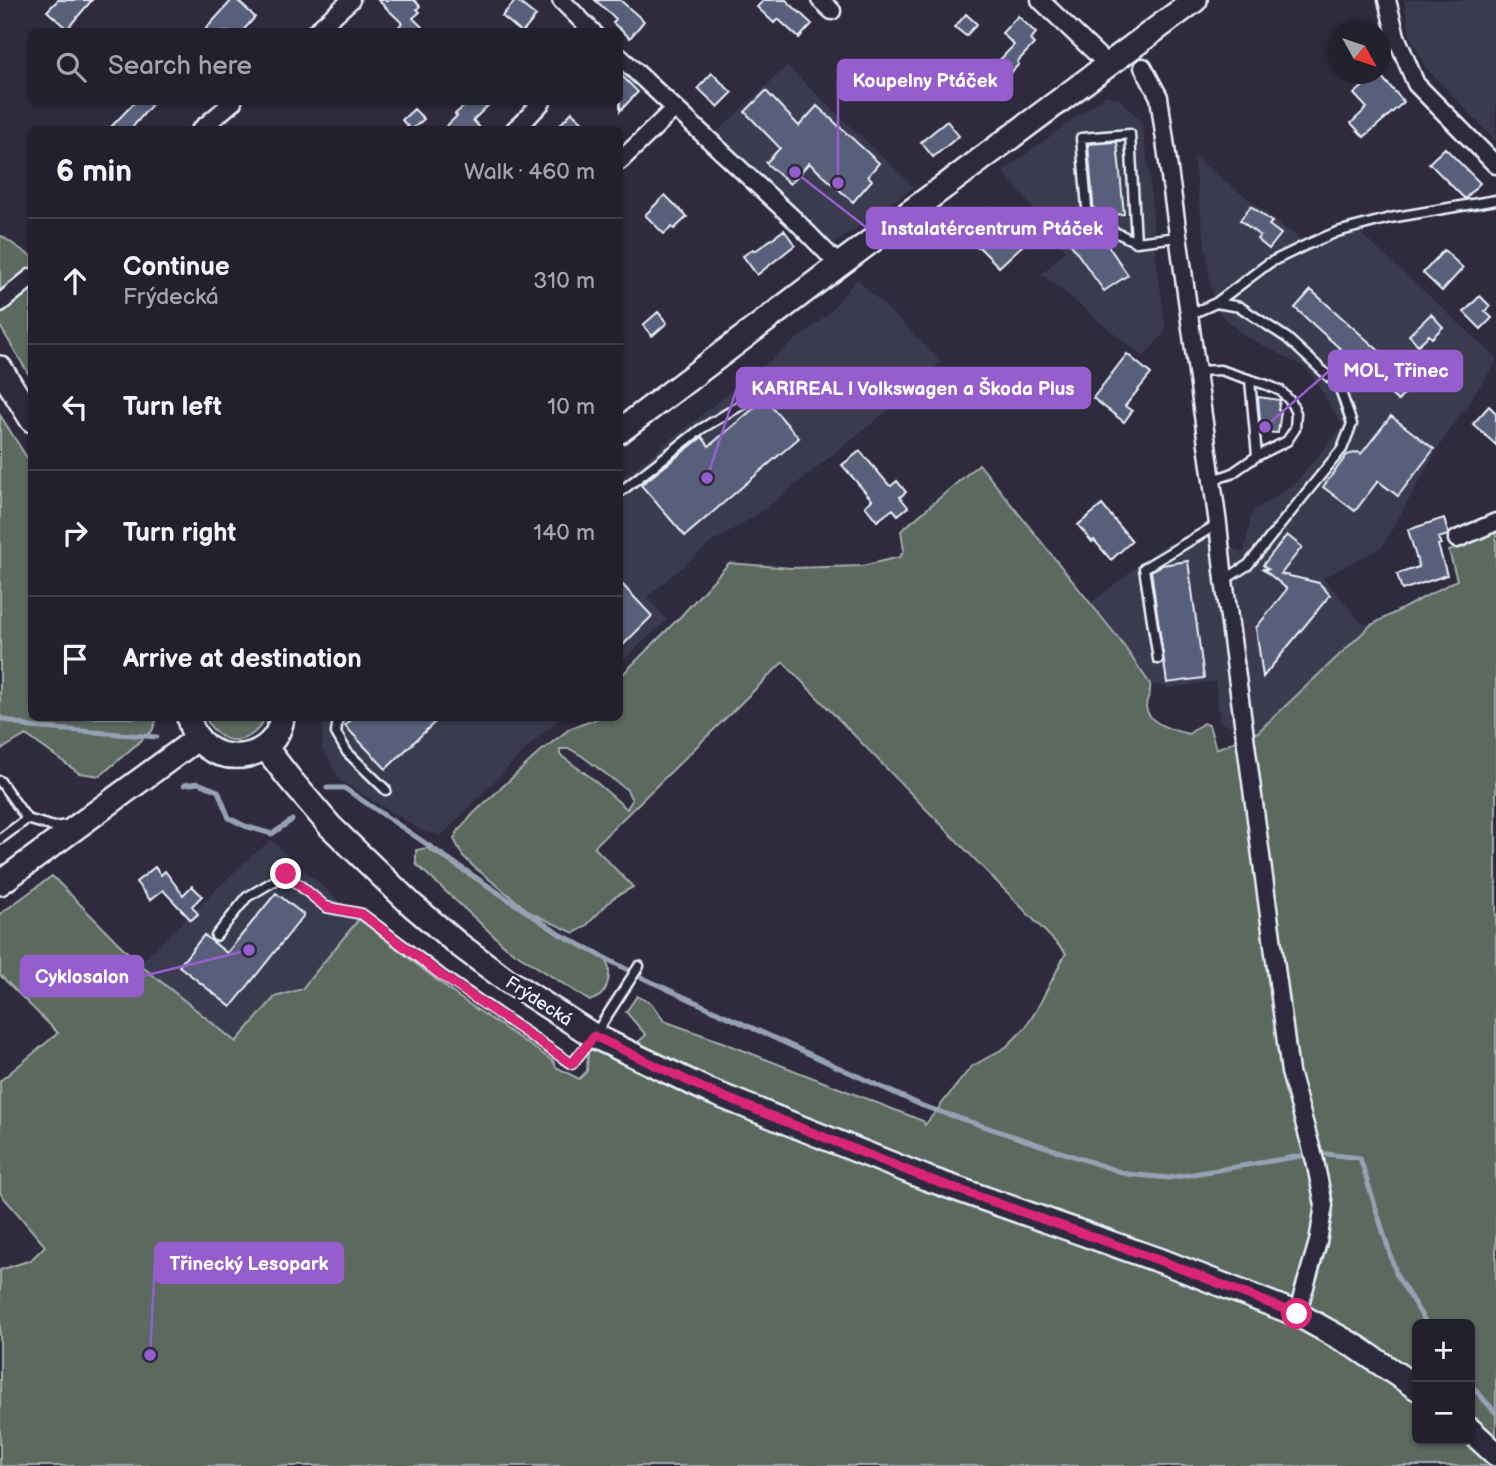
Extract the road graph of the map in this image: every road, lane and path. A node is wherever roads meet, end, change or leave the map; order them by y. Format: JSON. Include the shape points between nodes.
{"nodes":[{"id":1,"x":351,"y":0,"type":"edge"},
{"id":2,"x":561,"y":0,"type":"edge"},
{"id":3,"x":1041,"y":0,"type":"edge"},
{"id":4,"x":1195,"y":0,"type":"edge"},
{"id":5,"x":1387,"y":0,"type":"edge"},
{"id":6,"x":320,"y":28,"type":"edge"},
{"id":7,"x":589,"y":28,"type":"edge"},
{"id":8,"x":623,"y":60,"type":"edge"},
{"id":9,"x":1108,"y":65,"type":"junction"},
{"id":10,"x":1143,"y":67,"type":"dead end"},
{"id":11,"x":229,"y":105,"type":"edge"},
{"id":12,"x":539,"y":105,"type":"edge"},
{"id":13,"x":676,"y":108,"type":"junction"},
{"id":14,"x":205,"y":126,"type":"edge"},
{"id":15,"x":518,"y":126,"type":"edge"},
{"id":16,"x":623,"y":158,"type":"edge"},
{"id":17,"x":1496,"y":165,"type":"edge"},
{"id":18,"x":1496,"y":200,"type":"edge"},
{"id":19,"x":1178,"y":237,"type":"junction"},
{"id":20,"x":1136,"y":242,"type":"junction"},
{"id":21,"x":839,"y":265,"type":"junction"},
{"id":22,"x":28,"y":280,"type":"edge"},
{"id":23,"x":0,"y":303,"type":"edge"},
{"id":24,"x":1216,"y":303,"type":"junction"},
{"id":25,"x":1189,"y":314,"type":"junction"},
{"id":26,"x":0,"y":368,"type":"edge"},
{"id":27,"x":1197,"y":371,"type":"junction"},
{"id":28,"x":1250,"y":380,"type":"junction"},
{"id":29,"x":760,"y":394,"type":"dead end"},
{"id":30,"x":28,"y":414,"type":"edge"},
{"id":31,"x":623,"y":429,"type":"edge"},
{"id":32,"x":1257,"y":456,"type":"junction"},
{"id":33,"x":1212,"y":480,"type":"junction"},
{"id":34,"x":623,"y":490,"type":"edge"},
{"id":35,"x":1496,"y":523,"type":"edge"},
{"id":36,"x":1219,"y":524,"type":"junction"},
{"id":37,"x":1457,"y":540,"type":"dead end"},
{"id":38,"x":1224,"y":580,"type":"junction"},
{"id":39,"x":1158,"y":659,"type":"dead end"},
{"id":40,"x":282,"y":721,"type":"edge"},
{"id":41,"x":338,"y":721,"type":"edge"},
{"id":42,"x":193,"y":728,"type":"edge"},
{"id":43,"x":265,"y":747,"type":"junction"},
{"id":44,"x":0,"y":781,"type":"edge"},
{"id":45,"x":386,"y":790,"type":"dead end"},
{"id":46,"x":27,"y":819,"type":"junction"},
{"id":47,"x":80,"y":823,"type":"junction"},
{"id":48,"x":0,"y":839,"type":"edge"},
{"id":49,"x":0,"y":883,"type":"edge"},
{"id":50,"x":216,"y":936,"type":"dead end"},
{"id":51,"x":639,"y":966,"type":"dead end"},
{"id":52,"x":594,"y":1036,"type":"junction"},
{"id":53,"x":1297,"y":1314,"type":"junction"},
{"id":54,"x":1412,"y":1385,"type":"edge"},
{"id":55,"x":1475,"y":1435,"type":"edge"},
{"id":56,"x":1496,"y":1454,"type":"edge"}],
"edges":[{"from":1,"to":6,"type":"street"},
{"from":2,"to":7,"type":"street"},
{"from":3,"to":9,"type":"street"},
{"from":4,"to":9,"type":"main road"},
{"from":5,"to":17,"type":"street","via":[[1416,84]]},
{"from":8,"to":13,"type":"street"},
{"from":9,"to":21,"type":"main road"},
{"from":10,"to":19,"type":"street","via":[[1159,97]]},
{"from":11,"to":14,"type":"street"},
{"from":12,"to":15,"type":"street"},
{"from":13,"to":16,"type":"street"},
{"from":13,"to":21,"type":"street"},
{"from":18,"to":24,"type":"lane","via":[[1337,232],[1269,263]]},
{"from":19,"to":20,"type":"lane"},
{"from":19,"to":25,"type":"street"},
{"from":20,"to":20,"type":"lane","via":[[1130,134],[1081,138],[1088,219]]},
{"from":21,"to":31,"type":"main road"},
{"from":22,"to":23,"type":"street"},
{"from":24,"to":25,"type":"lane"},
{"from":24,"to":38,"type":"lane","via":[[1240,307],[1287,338],[1339,386],[1352,424],[1342,449],[1248,565]]},
{"from":25,"to":27,"type":"street"},
{"from":26,"to":30,"type":"main road"},
{"from":27,"to":28,"type":"lane","via":[[1220,370]]},
{"from":27,"to":33,"type":"street"},
{"from":28,"to":32,"type":"lane"},
{"from":28,"to":32,"type":"lane","via":[[1281,391],[1296,413],[1295,429],[1287,441]]},
{"from":29,"to":34,"type":"lane","via":[[701,429]]},
{"from":32,"to":33,"type":"lane","via":[[1231,474]]},
{"from":33,"to":36,"type":"street"},
{"from":35,"to":37,"type":"street"},
{"from":36,"to":38,"type":"street"},
{"from":36,"to":39,"type":"lane","via":[[1144,568]]},
{"from":38,"to":53,"type":"street","via":[[1290,1072],[1324,1205]]},
{"from":40,"to":43,"type":"main road"},
{"from":41,"to":45,"type":"lane","via":[[336,733],[347,752]]},
{"from":42,"to":43,"type":"main road","via":[[208,748],[222,755],[237,757]]},
{"from":42,"to":47,"type":"main road"},
{"from":43,"to":52,"type":"main road","name":"Frýdecká","via":[[330,825],[412,905],[508,981]]},
{"from":44,"to":46,"type":"lane"},
{"from":46,"to":47,"type":"lane","via":[[54,827]]},
{"from":46,"to":48,"type":"lane"},
{"from":47,"to":49,"type":"main road"},
{"from":50,"to":52,"type":"lane","via":[[247,897],[286,874],[326,907],[362,914],[441,975],[572,1064]]},
{"from":51,"to":52,"type":"lane"},
{"from":52,"to":53,"type":"main road","name":"Frýdecká","via":[[709,1091],[926,1178]]},
{"from":53,"to":54,"type":"main road","name":"Frýdecká"},
{"from":55,"to":56,"type":"main road"}]}
